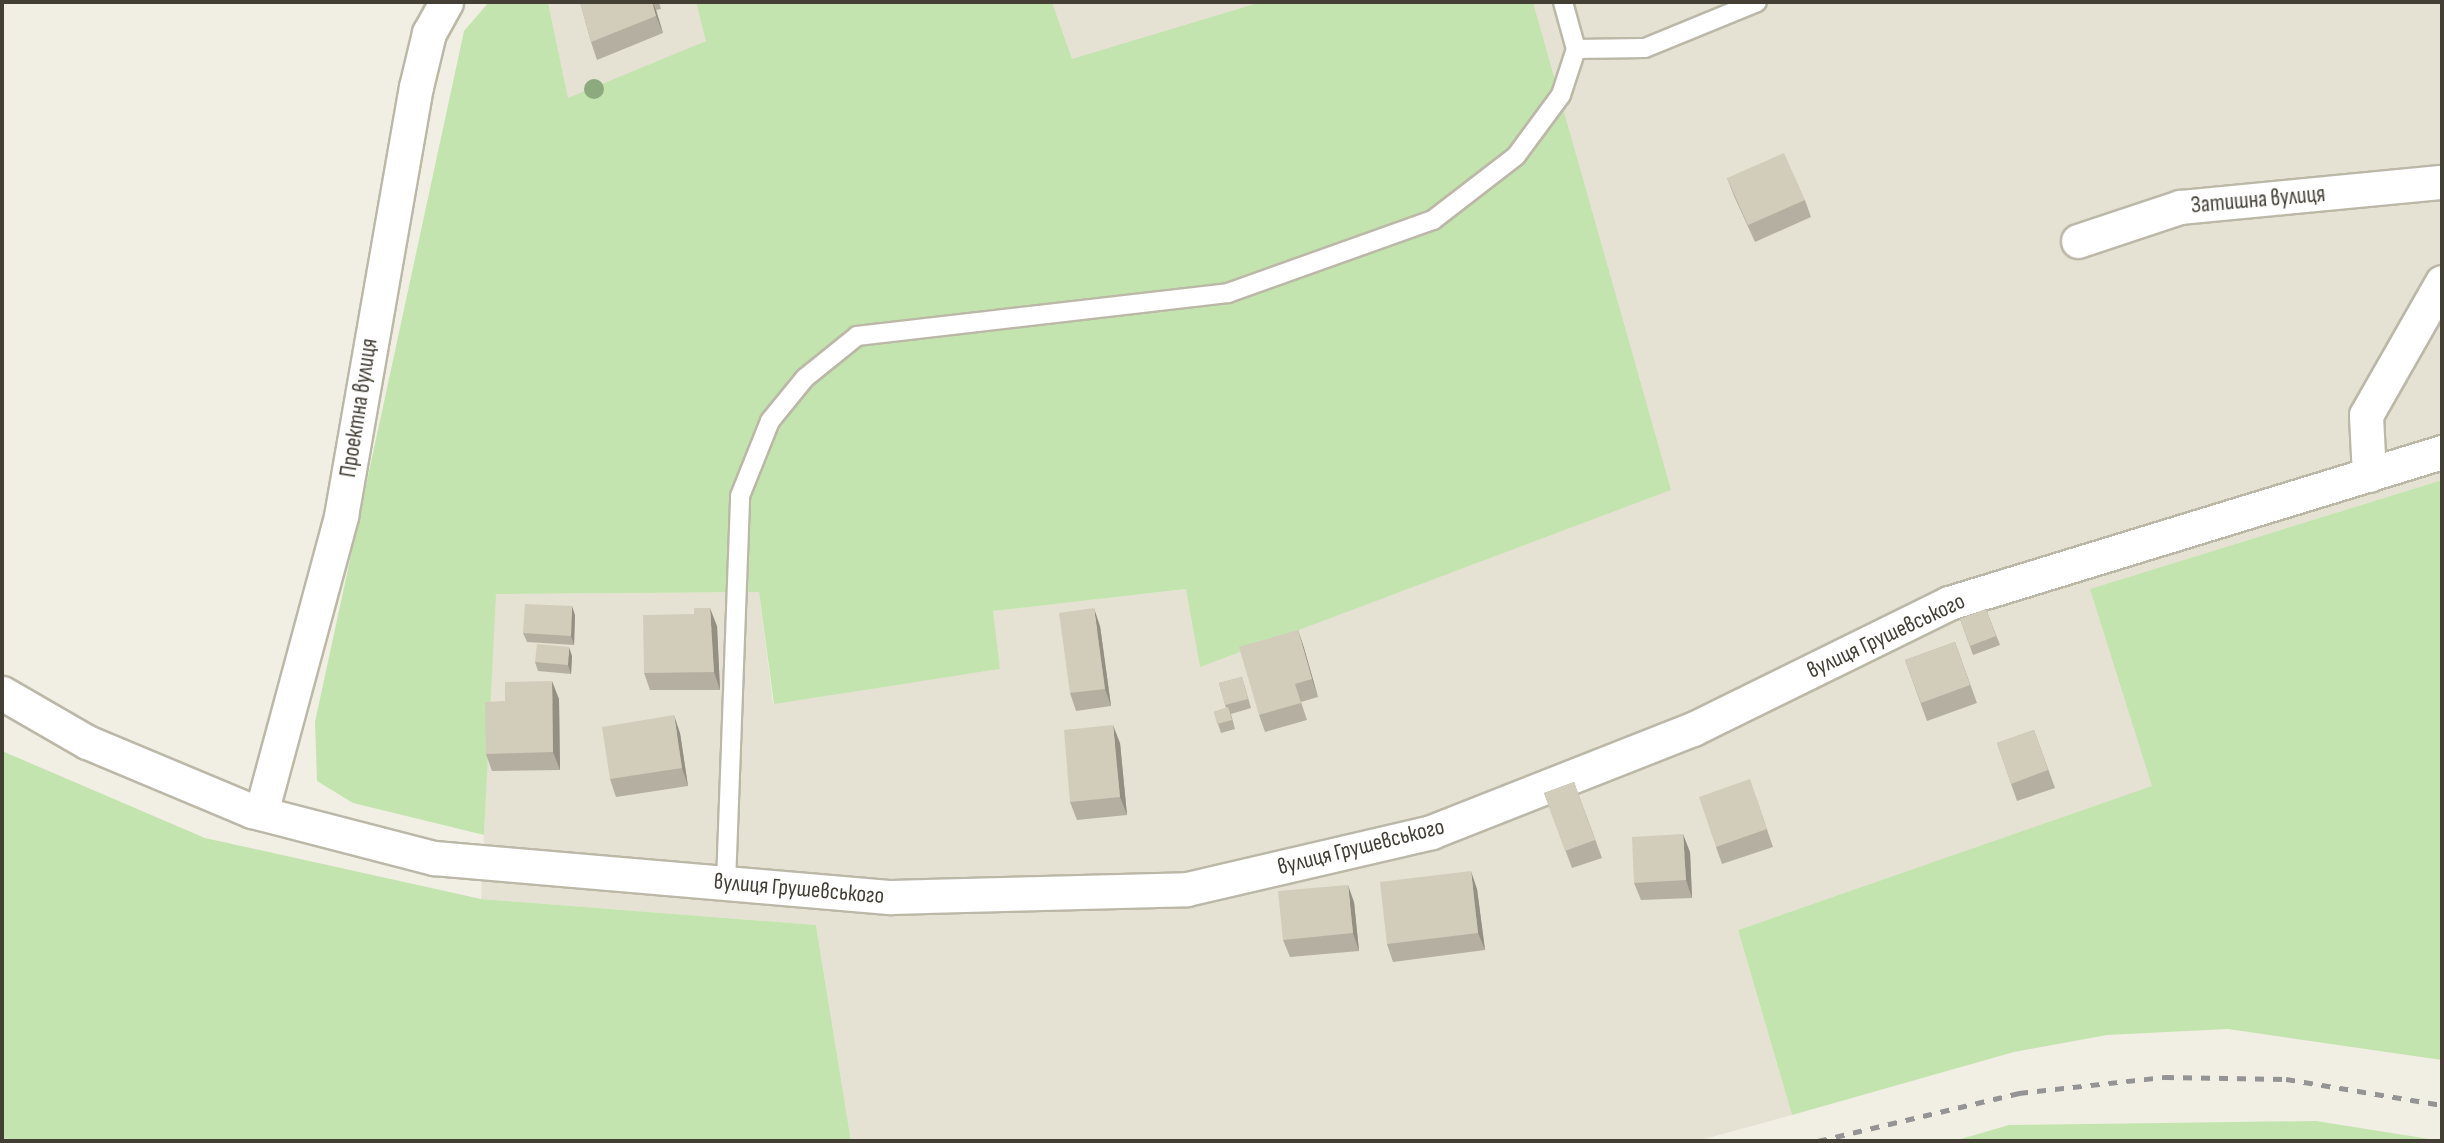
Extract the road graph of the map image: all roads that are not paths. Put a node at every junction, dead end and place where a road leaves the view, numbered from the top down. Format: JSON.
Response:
{"nodes":[{"id":1,"x":446,"y":2,"type":"edge"},
{"id":2,"x":1563,"y":2,"type":"edge"},
{"id":3,"x":1757,"y":2,"type":"edge"},
{"id":4,"x":1576,"y":49,"type":"junction"},
{"id":5,"x":2442,"y":182,"type":"edge"},
{"id":6,"x":2078,"y":241,"type":"dead end"},
{"id":7,"x":2442,"y":282,"type":"edge"},
{"id":8,"x":2442,"y":452,"type":"edge"},
{"id":9,"x":2369,"y":475,"type":"junction"},
{"id":10,"x":2,"y":693,"type":"edge"},
{"id":11,"x":261,"y":813,"type":"junction"},
{"id":12,"x":726,"y":883,"type":"junction"}],
"edges":[{"from":1,"to":11,"type":"street","name":"Проектна вулиця"},
{"from":2,"to":4,"type":"lane"},
{"from":3,"to":4,"type":"lane"},
{"from":4,"to":12,"type":"lane"},
{"from":5,"to":6,"type":"street","name":"Затишна вулиця"},
{"from":7,"to":9,"type":"street"},
{"from":8,"to":9,"type":"street","name":"вулиця Грушевського"},
{"from":9,"to":12,"type":"street","name":"вулиця Грушевського"},
{"from":10,"to":11,"type":"street","name":"вулиця Грушевського"},
{"from":11,"to":12,"type":"street","name":"вулиця Грушевського"}]}
